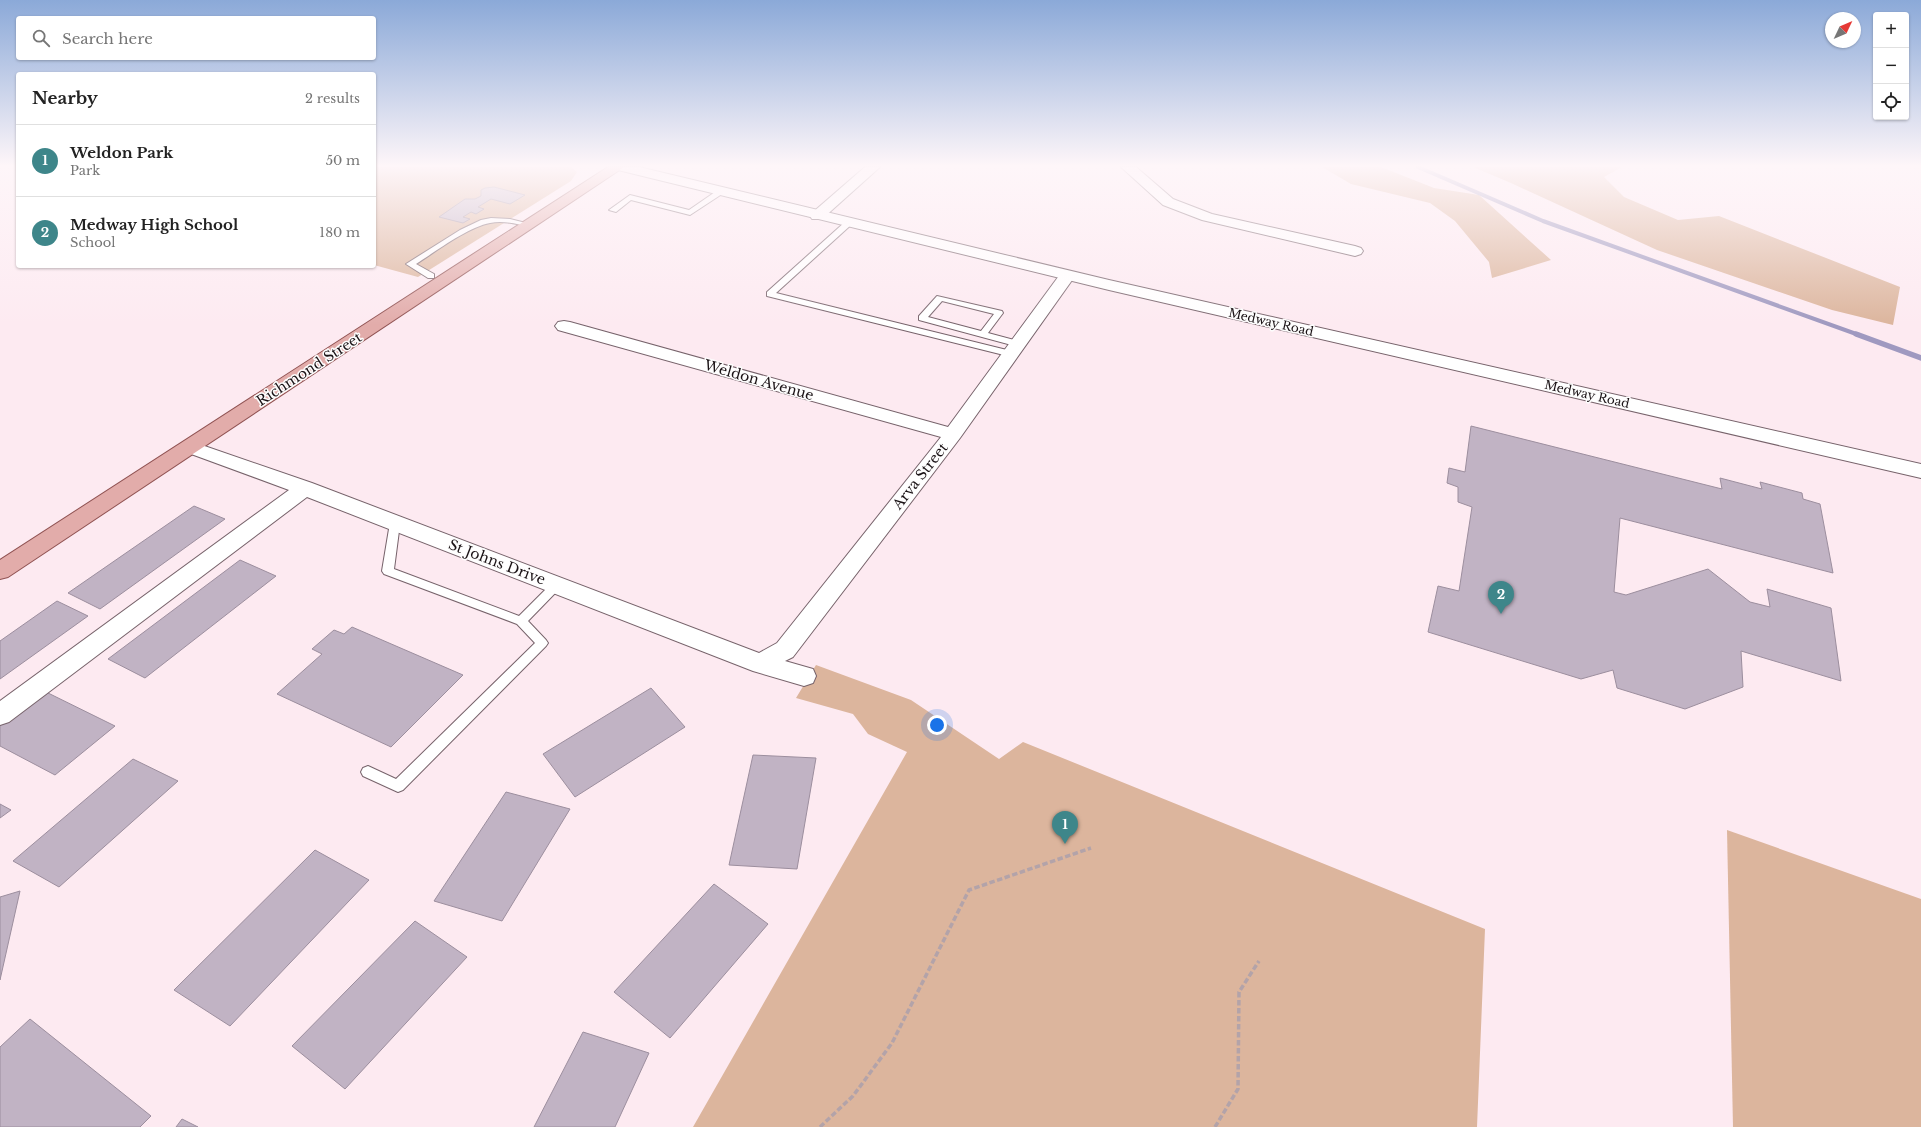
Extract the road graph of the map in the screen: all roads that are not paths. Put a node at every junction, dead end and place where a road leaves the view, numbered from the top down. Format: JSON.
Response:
{"nodes":[{"id":1,"x":538,"y":220,"type":"edge"},
{"id":2,"x":831,"y":220,"type":"edge"},
{"id":3,"x":1218,"y":220,"type":"edge"},
{"id":4,"x":848,"y":224,"type":"junction"},
{"id":5,"x":530,"y":225,"type":"junction"},
{"id":6,"x":1355,"y":251,"type":"dead end"},
{"id":7,"x":431,"y":276,"type":"dead end"},
{"id":8,"x":1067,"y":276,"type":"junction"},
{"id":9,"x":564,"y":326,"type":"dead end"},
{"id":10,"x":983,"y":334,"type":"junction"},
{"id":11,"x":1015,"y":349,"type":"junction"},
{"id":12,"x":953,"y":434,"type":"junction"},
{"id":13,"x":190,"y":447,"type":"junction"},
{"id":14,"x":1921,"y":471,"type":"edge"},
{"id":15,"x":305,"y":488,"type":"junction"},
{"id":16,"x":395,"y":523,"type":"junction"},
{"id":17,"x":0,"y":571,"type":"edge"},
{"id":18,"x":557,"y":585,"type":"junction"},
{"id":19,"x":521,"y":621,"type":"junction"},
{"id":20,"x":761,"y":664,"type":"junction"},
{"id":21,"x":804,"y":676,"type":"dead end"},
{"id":22,"x":0,"y":714,"type":"edge"},
{"id":23,"x":368,"y":772,"type":"dead end"}],
"edges":[{"from":1,"to":5,"type":"main road","name":"Richmond Street"},
{"from":2,"to":4,"type":"street","name":"Medway Road"},
{"from":3,"to":6,"type":"street"},
{"from":4,"to":8,"type":"street","name":"Medway Road"},
{"from":4,"to":11,"type":"lane"},
{"from":5,"to":7,"type":"lane"},
{"from":5,"to":13,"type":"main road","name":"Richmond Street"},
{"from":8,"to":11,"type":"street","name":"Arva Street"},
{"from":8,"to":14,"type":"street","name":"Medway Road"},
{"from":9,"to":12,"type":"street","name":"Weldon Avenue"},
{"from":10,"to":10,"type":"lane"},
{"from":10,"to":11,"type":"lane"},
{"from":11,"to":12,"type":"street","name":"Arva Street"},
{"from":12,"to":20,"type":"street","name":"Arva Street"},
{"from":13,"to":15,"type":"street","name":"St Johns Drive"},
{"from":13,"to":17,"type":"main road","name":"Richmond Street"},
{"from":15,"to":16,"type":"street","name":"St Johns Drive"},
{"from":15,"to":22,"type":"street"},
{"from":16,"to":18,"type":"street","name":"St Johns Drive"},
{"from":16,"to":19,"type":"lane"},
{"from":18,"to":19,"type":"lane"},
{"from":18,"to":20,"type":"street","name":"St Johns Drive"},
{"from":19,"to":23,"type":"lane"},
{"from":20,"to":21,"type":"street","name":"St Johns Drive"}]}
